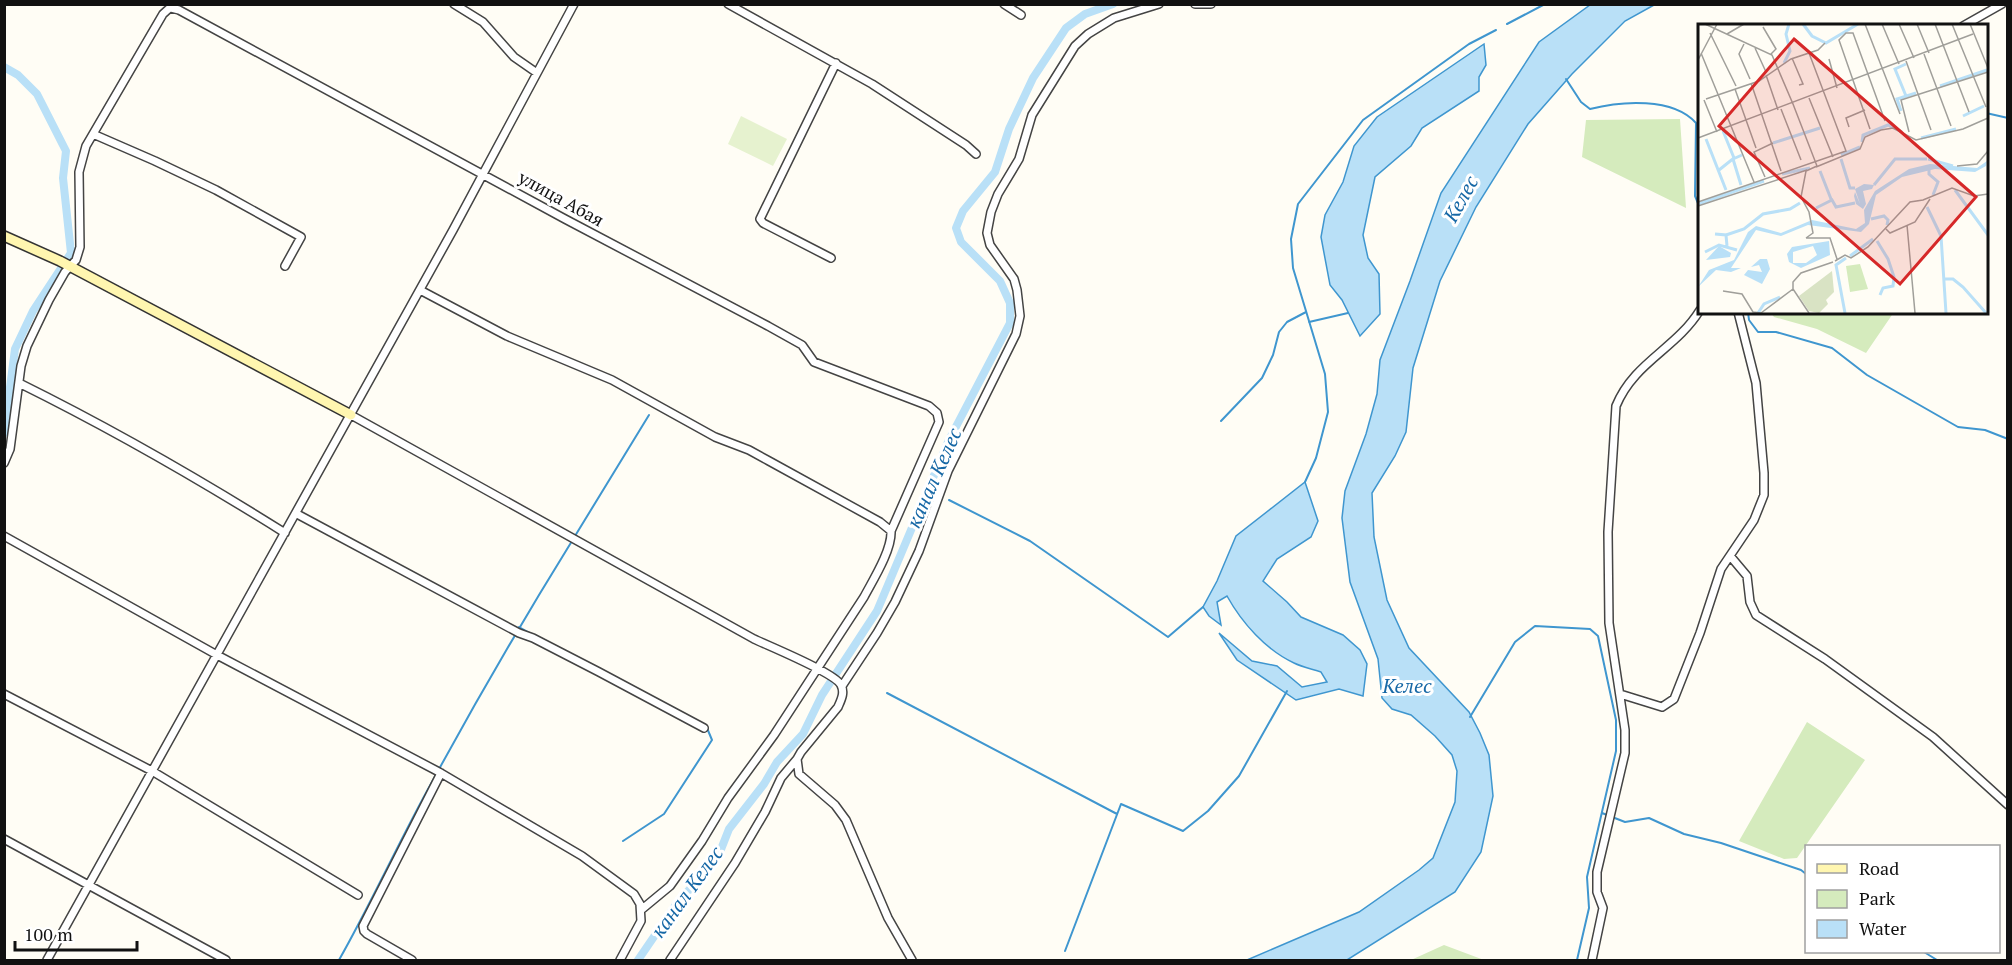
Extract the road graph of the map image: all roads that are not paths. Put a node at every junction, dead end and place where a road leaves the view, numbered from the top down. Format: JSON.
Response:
{"nodes":[{"id":1,"x":454,"y":4,"type":"edge"},
{"id":2,"x":574,"y":4,"type":"edge"},
{"id":3,"x":728,"y":4,"type":"edge"},
{"id":4,"x":1004,"y":4,"type":"edge"},
{"id":5,"x":1159,"y":4,"type":"edge"},
{"id":6,"x":1195,"y":4,"type":"edge"},
{"id":7,"x":1211,"y":4,"type":"edge"},
{"id":8,"x":2002,"y":4,"type":"edge"},
{"id":9,"x":172,"y":6,"type":"edge"},
{"id":10,"x":1021,"y":15,"type":"dead end"},
{"id":11,"x":1967,"y":24,"type":"edge"},
{"id":12,"x":836,"y":63,"type":"junction"},
{"id":13,"x":537,"y":73,"type":"junction"},
{"id":14,"x":93,"y":134,"type":"junction"},
{"id":15,"x":976,"y":154,"type":"dead end"},
{"id":16,"x":484,"y":174,"type":"junction"},
{"id":17,"x":4,"y":236,"type":"edge"},
{"id":18,"x":831,"y":258,"type":"dead end"},
{"id":19,"x":66,"y":264,"type":"junction"},
{"id":20,"x":285,"y":266,"type":"dead end"},
{"id":21,"x":420,"y":290,"type":"junction"},
{"id":22,"x":1698,"y":313,"type":"edge"},
{"id":23,"x":1739,"y":314,"type":"edge"},
{"id":24,"x":19,"y":383,"type":"junction"},
{"id":25,"x":351,"y":415,"type":"junction"},
{"id":26,"x":4,"y":463,"type":"edge"},
{"id":27,"x":297,"y":514,"type":"junction"},
{"id":28,"x":891,"y":531,"type":"junction"},
{"id":29,"x":285,"y":533,"type":"junction"},
{"id":30,"x":4,"y":536,"type":"edge"},
{"id":31,"x":1731,"y":557,"type":"junction"},
{"id":32,"x":217,"y":655,"type":"junction"},
{"id":33,"x":817,"y":668,"type":"junction"},
{"id":34,"x":840,"y":682,"type":"junction"},
{"id":35,"x":4,"y":694,"type":"edge"},
{"id":36,"x":1620,"y":694,"type":"junction"},
{"id":37,"x":704,"y":728,"type":"dead end"},
{"id":38,"x":797,"y":759,"type":"junction"},
{"id":39,"x":152,"y":771,"type":"junction"},
{"id":40,"x":437,"y":771,"type":"junction"},
{"id":41,"x":2007,"y":805,"type":"edge"},
{"id":42,"x":4,"y":839,"type":"edge"},
{"id":43,"x":88,"y":886,"type":"junction"},
{"id":44,"x":358,"y":895,"type":"dead end"},
{"id":45,"x":641,"y":910,"type":"junction"},
{"id":46,"x":47,"y":960,"type":"edge"},
{"id":47,"x":225,"y":960,"type":"edge"},
{"id":48,"x":412,"y":960,"type":"edge"},
{"id":49,"x":620,"y":960,"type":"edge"},
{"id":50,"x":670,"y":960,"type":"edge"},
{"id":51,"x":912,"y":960,"type":"edge"},
{"id":52,"x":1592,"y":960,"type":"edge"}],
"edges":[{"from":1,"to":13,"type":"street"},
{"from":2,"to":13,"type":"street"},
{"from":3,"to":12,"type":"street"},
{"from":4,"to":10,"type":"street"},
{"from":5,"to":34,"type":"street"},
{"from":6,"to":7,"type":"street"},
{"from":8,"to":11,"type":"street"},
{"from":9,"to":14,"type":"street","name":"улица Абая"},
{"from":9,"to":16,"type":"street","name":"улица Абая"},
{"from":12,"to":15,"type":"street"},
{"from":12,"to":18,"type":"street"},
{"from":13,"to":16,"type":"street"},
{"from":14,"to":19,"type":"street","name":"улица Абая"},
{"from":14,"to":20,"type":"street"},
{"from":16,"to":21,"type":"street"},
{"from":16,"to":28,"type":"street","name":"улица Абая"},
{"from":17,"to":19,"type":"main road"},
{"from":19,"to":24,"type":"street","name":"улица Абая"},
{"from":19,"to":25,"type":"main road"},
{"from":21,"to":25,"type":"street"},
{"from":21,"to":28,"type":"street"},
{"from":22,"to":36,"type":"street"},
{"from":23,"to":31,"type":"street"},
{"from":24,"to":26,"type":"street","name":"улица Абая"},
{"from":24,"to":29,"type":"street"},
{"from":25,"to":27,"type":"street"},
{"from":25,"to":33,"type":"street"},
{"from":27,"to":29,"type":"street"},
{"from":27,"to":37,"type":"street"},
{"from":28,"to":33,"type":"street"},
{"from":29,"to":32,"type":"street"},
{"from":30,"to":32,"type":"street"},
{"from":31,"to":36,"type":"street"},
{"from":31,"to":41,"type":"street"},
{"from":32,"to":39,"type":"street"},
{"from":32,"to":40,"type":"street"},
{"from":33,"to":34,"type":"street"},
{"from":33,"to":45,"type":"street"},
{"from":34,"to":38,"type":"street"},
{"from":35,"to":39,"type":"street"},
{"from":36,"to":52,"type":"street"},
{"from":38,"to":50,"type":"street"},
{"from":38,"to":51,"type":"street"},
{"from":39,"to":43,"type":"street"},
{"from":39,"to":44,"type":"street"},
{"from":40,"to":45,"type":"street"},
{"from":40,"to":48,"type":"street"},
{"from":42,"to":43,"type":"street"},
{"from":43,"to":46,"type":"street"},
{"from":43,"to":47,"type":"street"},
{"from":45,"to":49,"type":"street"}]}
